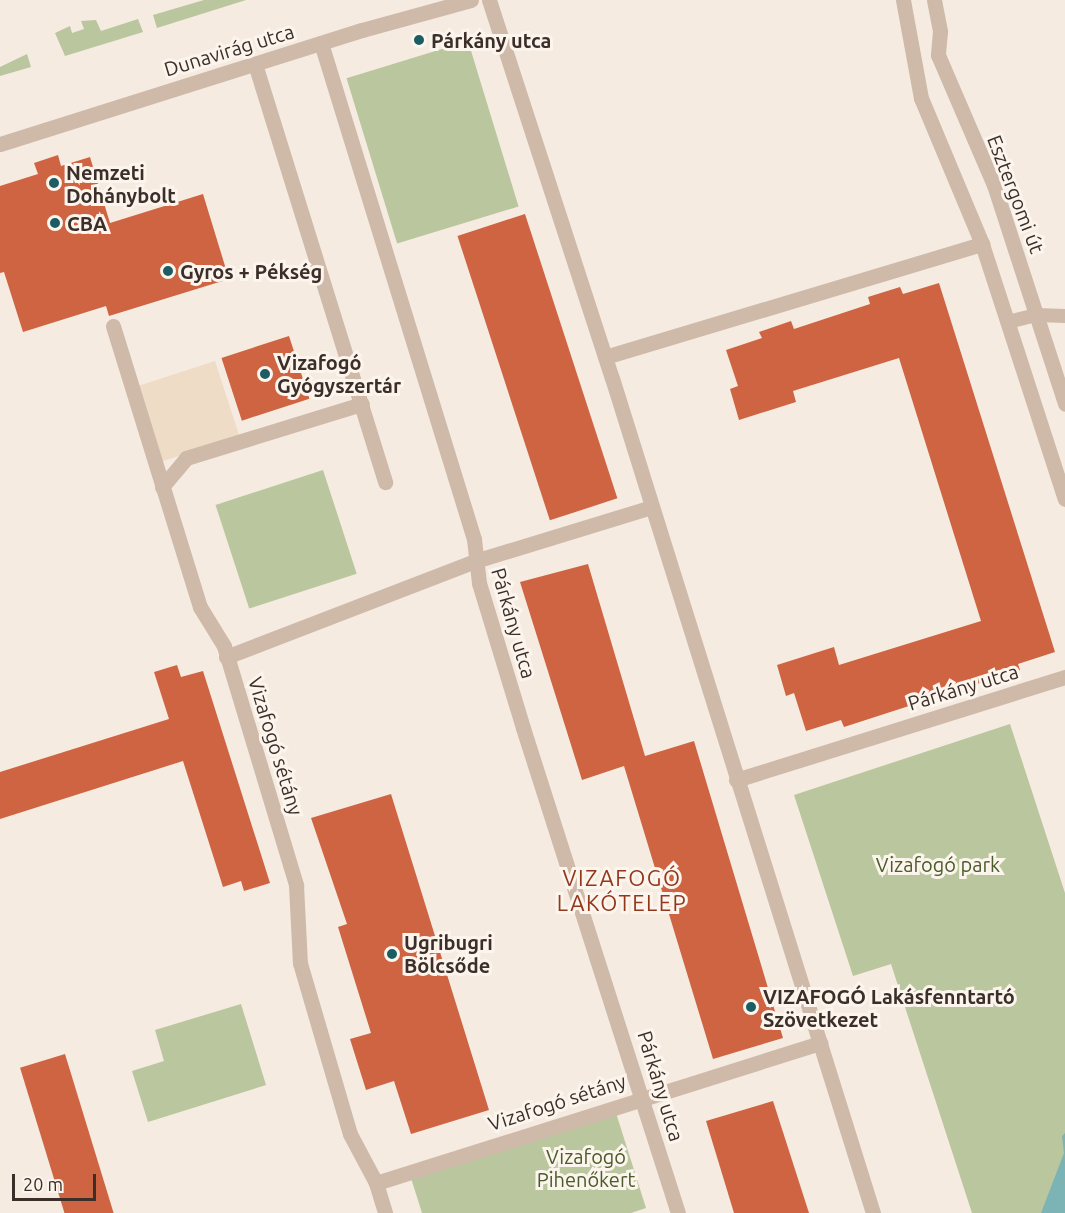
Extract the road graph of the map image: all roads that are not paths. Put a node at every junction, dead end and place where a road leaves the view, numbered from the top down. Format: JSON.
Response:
{"nodes":[{"id":1,"x":471,"y":0,"type":"edge"},
{"id":2,"x":489,"y":0,"type":"edge"},
{"id":3,"x":903,"y":0,"type":"edge"},
{"id":4,"x":934,"y":0,"type":"edge"},
{"id":5,"x":321,"y":43,"type":"junction"},
{"id":6,"x":255,"y":64,"type":"junction"},
{"id":7,"x":0,"y":144,"type":"edge"},
{"id":8,"x":982,"y":244,"type":"junction"},
{"id":9,"x":1037,"y":315,"type":"junction"},
{"id":10,"x":1065,"y":316,"type":"edge"},
{"id":11,"x":1008,"y":322,"type":"junction"},
{"id":12,"x":113,"y":326,"type":"dead end"},
{"id":13,"x":605,"y":357,"type":"junction"},
{"id":14,"x":362,"y":404,"type":"junction"},
{"id":15,"x":1065,"y":404,"type":"edge"},
{"id":16,"x":385,"y":482,"type":"dead end"},
{"id":17,"x":162,"y":488,"type":"junction"},
{"id":18,"x":1065,"y":499,"type":"edge"},
{"id":19,"x":652,"y":507,"type":"junction"},
{"id":20,"x":475,"y":561,"type":"junction"},
{"id":21,"x":226,"y":657,"type":"junction"},
{"id":22,"x":1065,"y":677,"type":"edge"},
{"id":23,"x":736,"y":780,"type":"junction"},
{"id":24,"x":820,"y":1043,"type":"junction"},
{"id":25,"x":644,"y":1096,"type":"junction"},
{"id":26,"x":376,"y":1183,"type":"junction"},
{"id":27,"x":385,"y":1213,"type":"edge"},
{"id":28,"x":678,"y":1213,"type":"edge"},
{"id":29,"x":873,"y":1213,"type":"edge"}],
"edges":[{"from":1,"to":5,"type":"street","name":"Dunavirág utca"},
{"from":2,"to":13,"type":"street"},
{"from":3,"to":8,"type":"street"},
{"from":4,"to":9,"type":"street","name":"Esztergomi út"},
{"from":5,"to":6,"type":"street","name":"Dunavirág utca"},
{"from":5,"to":20,"type":"street","name":"Párkány utca"},
{"from":6,"to":7,"type":"street","name":"Dunavirág utca"},
{"from":6,"to":14,"type":"street"},
{"from":8,"to":11,"type":"street"},
{"from":8,"to":13,"type":"street"},
{"from":9,"to":10,"type":"lane"},
{"from":9,"to":11,"type":"lane"},
{"from":9,"to":15,"type":"street","name":"Esztergomi út"},
{"from":11,"to":18,"type":"street"},
{"from":12,"to":17,"type":"street","name":"Vizafogó sétány"},
{"from":13,"to":19,"type":"street"},
{"from":14,"to":16,"type":"street"},
{"from":14,"to":17,"type":"street"},
{"from":17,"to":21,"type":"street","name":"Vizafogó sétány"},
{"from":19,"to":20,"type":"street"},
{"from":19,"to":23,"type":"street"},
{"from":20,"to":21,"type":"street"},
{"from":20,"to":25,"type":"street","name":"Párkány utca"},
{"from":21,"to":26,"type":"street","name":"Vizafogó sétány"},
{"from":22,"to":23,"type":"street","name":"Párkány utca"},
{"from":23,"to":24,"type":"street"},
{"from":24,"to":25,"type":"street","name":"Vizafogó sétány"},
{"from":24,"to":29,"type":"street"},
{"from":25,"to":26,"type":"street","name":"Vizafogó sétány"},
{"from":25,"to":28,"type":"street","name":"Párkány utca"},
{"from":26,"to":27,"type":"street","name":"Vizafogó sétány"}]}
